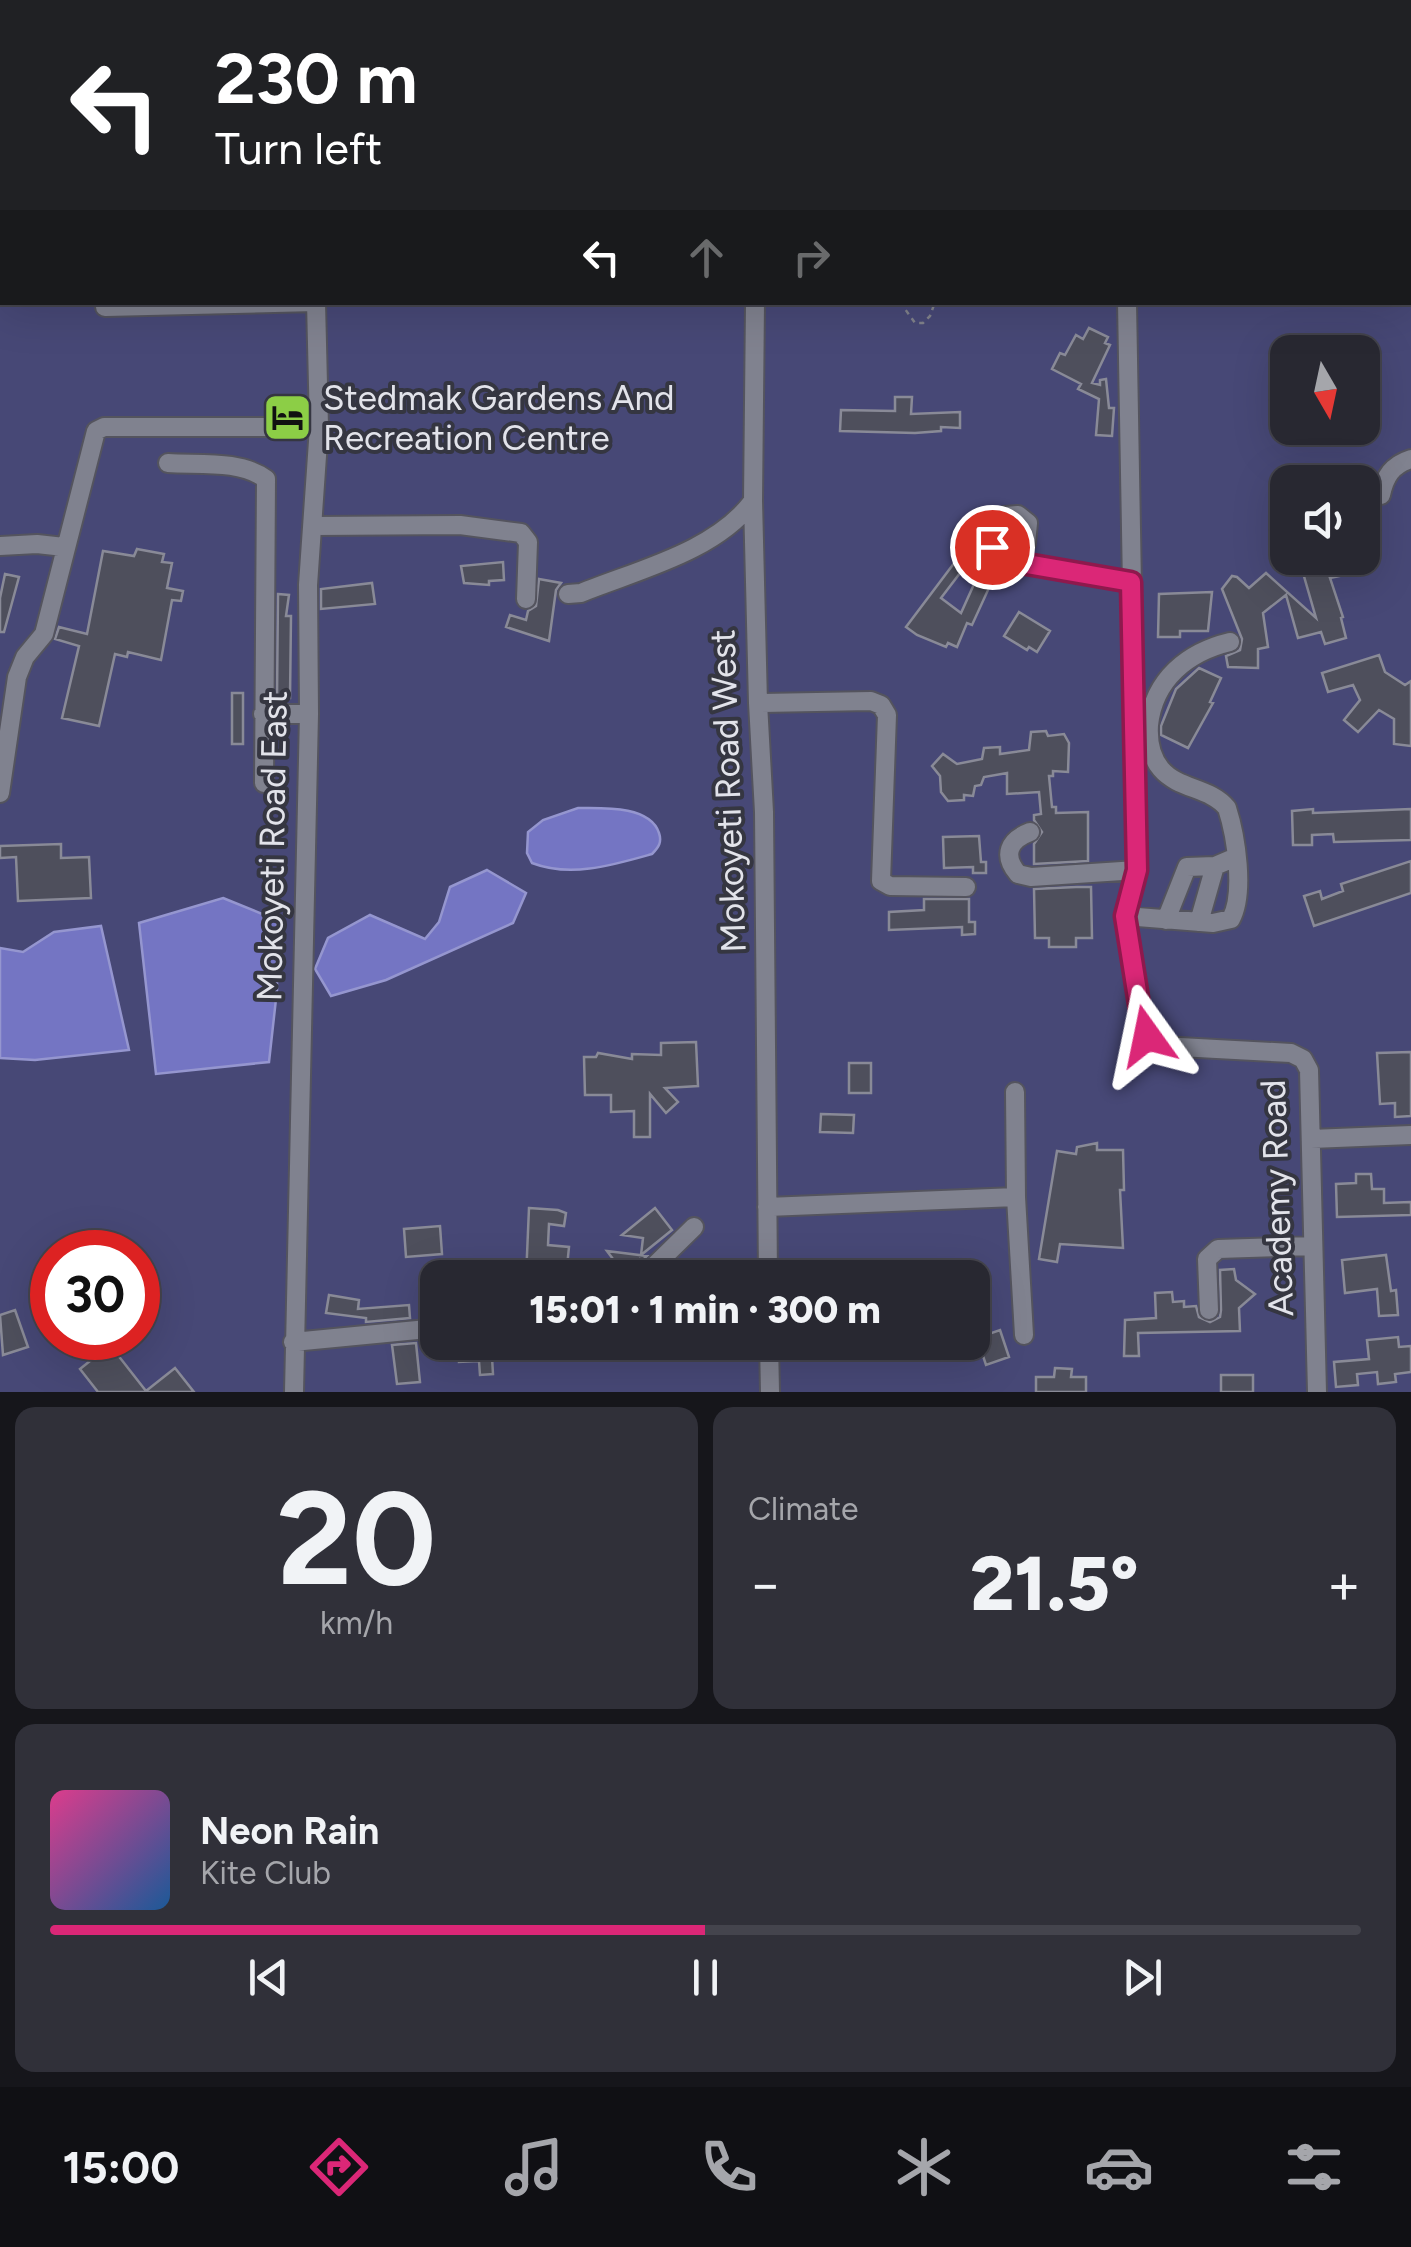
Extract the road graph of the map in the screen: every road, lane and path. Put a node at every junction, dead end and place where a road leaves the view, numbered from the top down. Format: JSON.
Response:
{"nodes":[{"id":1,"x":162,"y":305,"type":"edge"},
{"id":2,"x":316,"y":305,"type":"edge"},
{"id":3,"x":755,"y":305,"type":"edge"},
{"id":4,"x":902,"y":305,"type":"edge"},
{"id":5,"x":934,"y":305,"type":"edge"},
{"id":6,"x":1127,"y":305,"type":"edge"},
{"id":7,"x":105,"y":307,"type":"dead end"},
{"id":8,"x":319,"y":427,"type":"junction"},
{"id":9,"x":1411,"y":459,"type":"edge"},
{"id":10,"x":168,"y":463,"type":"dead end"},
{"id":11,"x":1381,"y":495,"type":"dead end"},
{"id":12,"x":753,"y":502,"type":"junction"},
{"id":13,"x":314,"y":526,"type":"junction"},
{"id":14,"x":0,"y":546,"type":"edge"},
{"id":15,"x":64,"y":547,"type":"junction"},
{"id":16,"x":1018,"y":562,"type":"dead end"},
{"id":17,"x":1131,"y":582,"type":"junction"},
{"id":18,"x":568,"y":594,"type":"dead end"},
{"id":19,"x":526,"y":599,"type":"dead end"},
{"id":20,"x":1230,"y":642,"type":"dead end"},
{"id":21,"x":9,"y":676,"type":"edge"},
{"id":22,"x":758,"y":703,"type":"junction"},
{"id":23,"x":263,"y":714,"type":"junction"},
{"id":24,"x":308,"y":714,"type":"junction"},
{"id":25,"x":264,"y":783,"type":"dead end"},
{"id":26,"x":0,"y":793,"type":"edge"},
{"id":27,"x":1030,"y":832,"type":"dead end"},
{"id":28,"x":1236,"y":857,"type":"junction"},
{"id":29,"x":1216,"y":866,"type":"junction"},
{"id":30,"x":1137,"y":870,"type":"junction"},
{"id":31,"x":966,"y":888,"type":"dead end"},
{"id":32,"x":1125,"y":916,"type":"junction"},
{"id":33,"x":1166,"y":920,"type":"junction"},
{"id":34,"x":1200,"y":922,"type":"junction"},
{"id":35,"x":1015,"y":1092,"type":"dead end"},
{"id":36,"x":1411,"y":1134,"type":"edge"},
{"id":37,"x":1311,"y":1140,"type":"junction"},
{"id":38,"x":1016,"y":1197,"type":"junction"},
{"id":39,"x":767,"y":1207,"type":"junction"},
{"id":40,"x":694,"y":1226,"type":"dead end"},
{"id":41,"x":1313,"y":1246,"type":"junction"},
{"id":42,"x":660,"y":1260,"type":"edge"},
{"id":43,"x":768,"y":1260,"type":"edge"},
{"id":44,"x":1209,"y":1310,"type":"dead end"},
{"id":45,"x":420,"y":1330,"type":"edge"},
{"id":46,"x":1024,"y":1335,"type":"dead end"},
{"id":47,"x":293,"y":1342,"type":"junction"},
{"id":48,"x":769,"y":1360,"type":"edge"},
{"id":49,"x":294,"y":1392,"type":"edge"},
{"id":50,"x":770,"y":1392,"type":"edge"},
{"id":51,"x":1317,"y":1392,"type":"edge"}],
"edges":[{"from":1,"to":7,"type":"street"},
{"from":2,"to":8,"type":"street","name":"Mokoyeti Road East"},
{"from":3,"to":12,"type":"street","name":"Mokoyeti Road West"},
{"from":4,"to":5,"type":"path"},
{"from":6,"to":17,"type":"street","name":"Academy Road"},
{"from":8,"to":13,"type":"street","name":"Mokoyeti Road East"},
{"from":8,"to":15,"type":"street"},
{"from":9,"to":11,"type":"street"},
{"from":10,"to":23,"type":"street"},
{"from":12,"to":18,"type":"street"},
{"from":12,"to":22,"type":"street","name":"Mokoyeti Road West"},
{"from":13,"to":19,"type":"street"},
{"from":13,"to":24,"type":"street","name":"Mokoyeti Road East"},
{"from":14,"to":15,"type":"street"},
{"from":15,"to":21,"type":"street"},
{"from":16,"to":17,"type":"street"},
{"from":17,"to":30,"type":"street","name":"Academy Road"},
{"from":20,"to":28,"type":"street"},
{"from":21,"to":26,"type":"street"},
{"from":22,"to":31,"type":"street"},
{"from":22,"to":39,"type":"street","name":"Mokoyeti Road West"},
{"from":23,"to":24,"type":"street"},
{"from":23,"to":25,"type":"street"},
{"from":24,"to":47,"type":"street","name":"Mokoyeti Road East"},
{"from":27,"to":30,"type":"street"},
{"from":28,"to":29,"type":"street"},
{"from":28,"to":34,"type":"street"},
{"from":29,"to":33,"type":"street"},
{"from":29,"to":34,"type":"street"},
{"from":30,"to":32,"type":"street","name":"Academy Road"},
{"from":32,"to":33,"type":"street"},
{"from":32,"to":37,"type":"street","name":"Academy Road"},
{"from":33,"to":34,"type":"street"},
{"from":35,"to":38,"type":"street"},
{"from":36,"to":37,"type":"street"},
{"from":37,"to":41,"type":"street","name":"Academy Road"},
{"from":38,"to":39,"type":"street"},
{"from":38,"to":46,"type":"street"},
{"from":39,"to":43,"type":"street","name":"Mokoyeti Road West"},
{"from":40,"to":42,"type":"street"},
{"from":41,"to":44,"type":"street"},
{"from":41,"to":51,"type":"street","name":"Academy Road"},
{"from":45,"to":47,"type":"street"},
{"from":47,"to":49,"type":"street","name":"Mokoyeti Road East"},
{"from":48,"to":50,"type":"street"}]}
